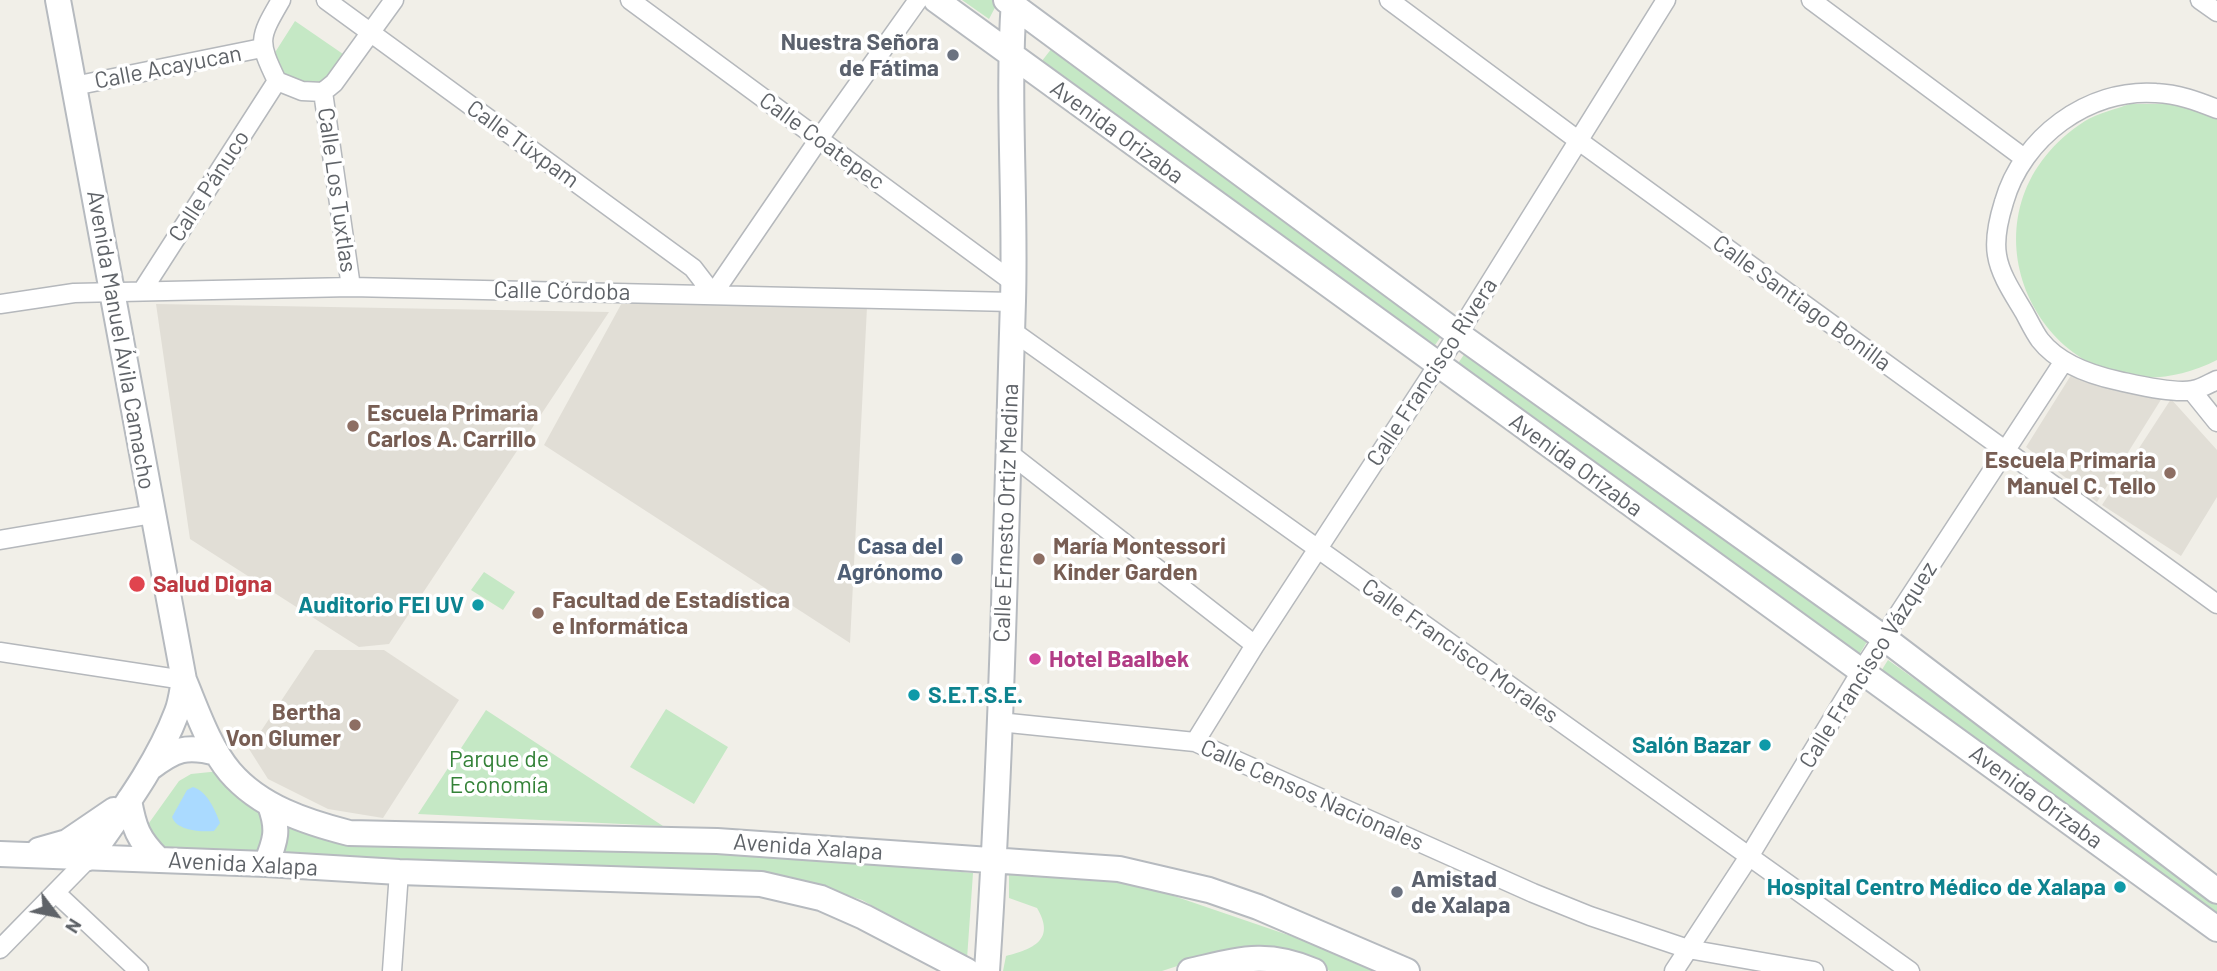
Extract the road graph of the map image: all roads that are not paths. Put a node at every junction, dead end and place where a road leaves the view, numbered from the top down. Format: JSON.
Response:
{"nodes":[{"id":1,"x":58,"y":0,"type":"edge"},
{"id":2,"x":281,"y":0,"type":"edge"},
{"id":3,"x":326,"y":0,"type":"edge"},
{"id":4,"x":394,"y":0,"type":"edge"},
{"id":5,"x":630,"y":0,"type":"edge"},
{"id":6,"x":918,"y":0,"type":"edge"},
{"id":7,"x":936,"y":0,"type":"edge"},
{"id":8,"x":1389,"y":0,"type":"edge"},
{"id":9,"x":1666,"y":0,"type":"edge"},
{"id":10,"x":1811,"y":0,"type":"edge"},
{"id":11,"x":2200,"y":0,"type":"edge"},
{"id":12,"x":1011,"y":2,"type":"edge"},
{"id":13,"x":2217,"y":12,"type":"edge"},
{"id":14,"x":370,"y":32,"type":"junction"},
{"id":15,"x":262,"y":48,"type":"junction"},
{"id":16,"x":1010,"y":54,"type":"junction"},
{"id":17,"x":277,"y":81,"type":"junction"},
{"id":18,"x":74,"y":86,"type":"junction"},
{"id":19,"x":323,"y":92,"type":"junction"},
{"id":20,"x":2217,"y":109,"type":"edge"},
{"id":21,"x":819,"y":139,"type":"junction"},
{"id":22,"x":1578,"y":141,"type":"junction"},
{"id":23,"x":2024,"y":158,"type":"junction"},
{"id":24,"x":351,"y":287,"type":"junction"},
{"id":25,"x":112,"y":291,"type":"junction"},
{"id":26,"x":142,"y":291,"type":"junction"},
{"id":27,"x":1013,"y":292,"type":"junction"},
{"id":28,"x":713,"y":294,"type":"junction"},
{"id":29,"x":0,"y":304,"type":"edge"},
{"id":30,"x":1011,"y":330,"type":"junction"},
{"id":31,"x":1458,"y":334,"type":"junction"},
{"id":32,"x":2064,"y":361,"type":"junction"},
{"id":33,"x":1438,"y":365,"type":"junction"},
{"id":34,"x":2217,"y":380,"type":"edge"},
{"id":35,"x":2192,"y":391,"type":"junction"},
{"id":36,"x":2217,"y":422,"type":"edge"},
{"id":37,"x":2004,"y":450,"type":"junction"},
{"id":38,"x":1009,"y":453,"type":"junction"},
{"id":39,"x":153,"y":514,"type":"junction"},
{"id":40,"x":0,"y":540,"type":"edge"},
{"id":41,"x":1318,"y":550,"type":"junction"},
{"id":42,"x":2217,"y":604,"type":"edge"},
{"id":43,"x":1884,"y":638,"type":"junction"},
{"id":44,"x":1255,"y":645,"type":"junction"},
{"id":45,"x":0,"y":652,"type":"edge"},
{"id":46,"x":1863,"y":670,"type":"junction"},
{"id":47,"x":184,"y":680,"type":"junction"},
{"id":48,"x":999,"y":722,"type":"junction"},
{"id":49,"x":1195,"y":742,"type":"junction"},
{"id":50,"x":217,"y":753,"type":"junction"},
{"id":51,"x":149,"y":768,"type":"junction"},
{"id":52,"x":129,"y":800,"type":"junction"},
{"id":53,"x":270,"y":805,"type":"junction"},
{"id":54,"x":10,"y":854,"type":"edge"},
{"id":55,"x":1749,"y":855,"type":"junction"},
{"id":56,"x":89,"y":858,"type":"junction"},
{"id":57,"x":158,"y":859,"type":"junction"},
{"id":58,"x":995,"y":859,"type":"junction"},
{"id":59,"x":266,"y":864,"type":"junction"},
{"id":60,"x":399,"y":872,"type":"junction"},
{"id":61,"x":2217,"y":891,"type":"edge"},
{"id":62,"x":56,"y":893,"type":"junction"},
{"id":63,"x":2217,"y":929,"type":"edge"},
{"id":64,"x":0,"y":949,"type":"edge"},
{"id":65,"x":1688,"y":949,"type":"junction"},
{"id":66,"x":139,"y":971,"type":"edge"},
{"id":67,"x":391,"y":971,"type":"edge"},
{"id":68,"x":967,"y":971,"type":"edge"},
{"id":69,"x":987,"y":971,"type":"edge"},
{"id":70,"x":1192,"y":971,"type":"edge"},
{"id":71,"x":1314,"y":971,"type":"edge"},
{"id":72,"x":1407,"y":971,"type":"edge"},
{"id":73,"x":1674,"y":971,"type":"edge"},
{"id":74,"x":1814,"y":971,"type":"edge"},
{"id":75,"x":1910,"y":971,"type":"edge"}],
"edges":[{"from":1,"to":18,"type":"main road","name":"Avenida Manuel Ávila Camacho"},
{"from":2,"to":15,"type":"street"},
{"from":3,"to":14,"type":"street","name":"Calle Túxpam"},
{"from":4,"to":14,"type":"street"},
{"from":5,"to":21,"type":"street","name":"Calle Coatepec"},
{"from":6,"to":21,"type":"street"},
{"from":7,"to":16,"type":"main road","name":"Avenida Orizaba"},
{"from":8,"to":22,"type":"street","name":"Calle Santiago Bonilla"},
{"from":9,"to":22,"type":"street","name":"Calle Francisco Rivera"},
{"from":10,"to":23,"type":"street"},
{"from":11,"to":13,"type":"street"},
{"from":12,"to":16,"type":"main road","name":"Calle Ernesto Ortiz Medina"},
{"from":12,"to":31,"type":"main road","name":"Avenida Orizaba"},
{"from":14,"to":19,"type":"street"},
{"from":14,"to":28,"type":"street","name":"Calle Túxpam"},
{"from":15,"to":17,"type":"street"},
{"from":15,"to":18,"type":"street","name":"Calle Acayucan"},
{"from":16,"to":27,"type":"main road","name":"Calle Ernesto Ortiz Medina"},
{"from":16,"to":33,"type":"main road","name":"Avenida Orizaba"},
{"from":17,"to":19,"type":"street"},
{"from":17,"to":26,"type":"street","name":"Calle Pánuco"},
{"from":18,"to":25,"type":"main road","name":"Avenida Manuel Ávila Camacho"},
{"from":19,"to":24,"type":"street","name":"Calle Los Tuxtlas"},
{"from":20,"to":23,"type":"street"},
{"from":21,"to":27,"type":"street","name":"Calle Coatepec"},
{"from":21,"to":28,"type":"street"},
{"from":22,"to":31,"type":"street","name":"Calle Francisco Rivera"},
{"from":22,"to":37,"type":"street","name":"Calle Santiago Bonilla"},
{"from":23,"to":32,"type":"street"},
{"from":24,"to":26,"type":"street","name":"Calle Córdoba"},
{"from":24,"to":28,"type":"street","name":"Calle Córdoba"},
{"from":25,"to":26,"type":"street","name":"Calle Córdoba"},
{"from":25,"to":29,"type":"street","name":"Calle Córdoba"},
{"from":25,"to":39,"type":"main road","name":"Avenida Manuel Ávila Camacho"},
{"from":27,"to":28,"type":"street","name":"Calle Córdoba"},
{"from":27,"to":30,"type":"main road","name":"Calle Ernesto Ortiz Medina"},
{"from":30,"to":38,"type":"main road","name":"Calle Ernesto Ortiz Medina"},
{"from":30,"to":41,"type":"street","name":"Calle Francisco Morales"},
{"from":31,"to":33,"type":"street","name":"Calle Francisco Rivera"},
{"from":31,"to":43,"type":"main road","name":"Avenida Orizaba"},
{"from":32,"to":35,"type":"street"},
{"from":32,"to":37,"type":"street","name":"Calle Francisco Vázquez"},
{"from":33,"to":41,"type":"street","name":"Calle Francisco Rivera"},
{"from":33,"to":46,"type":"main road","name":"Avenida Orizaba"},
{"from":34,"to":35,"type":"street"},
{"from":35,"to":36,"type":"street"},
{"from":37,"to":42,"type":"street","name":"Calle Santiago Bonilla"},
{"from":37,"to":43,"type":"street","name":"Calle Francisco Vázquez"},
{"from":38,"to":44,"type":"street"},
{"from":38,"to":48,"type":"main road","name":"Calle Ernesto Ortiz Medina"},
{"from":39,"to":40,"type":"street"},
{"from":39,"to":47,"type":"main road","name":"Avenida Manuel Ávila Camacho"},
{"from":41,"to":44,"type":"street","name":"Calle Francisco Rivera"},
{"from":41,"to":55,"type":"street","name":"Calle Francisco Morales"},
{"from":43,"to":46,"type":"street","name":"Calle Francisco Vázquez"},
{"from":43,"to":61,"type":"main road","name":"Avenida Orizaba"},
{"from":44,"to":49,"type":"street","name":"Calle Francisco Rivera"},
{"from":45,"to":47,"type":"street"},
{"from":46,"to":55,"type":"street","name":"Calle Francisco Vázquez"},
{"from":46,"to":63,"type":"main road","name":"Avenida Orizaba"},
{"from":47,"to":50,"type":"main road","name":"Avenida Manuel Ávila Camacho"},
{"from":47,"to":51,"type":"main road","name":"Avenida Manuel Ávila Camacho"},
{"from":48,"to":49,"type":"street","name":"Calle Censos Nacionales"},
{"from":48,"to":58,"type":"main road","name":"Calle Ernesto Ortiz Medina"},
{"from":49,"to":65,"type":"street","name":"Calle Censos Nacionales"},
{"from":50,"to":51,"type":"main road"},
{"from":50,"to":53,"type":"main road","name":"Avenida Xalapa"},
{"from":51,"to":52,"type":"main road","name":"Avenida Manuel Ávila Camacho"},
{"from":52,"to":54,"type":"main road"},
{"from":52,"to":56,"type":"main road","name":"Avenida Manuel Ávila Camacho"},
{"from":52,"to":57,"type":"main road"},
{"from":53,"to":58,"type":"main road","name":"Avenida Xalapa"},
{"from":53,"to":59,"type":"main road"},
{"from":54,"to":56,"type":"main road","name":"Avenida Xalapa"},
{"from":55,"to":65,"type":"street","name":"Calle Francisco Vázquez"},
{"from":55,"to":75,"type":"street","name":"Calle Francisco Morales"},
{"from":56,"to":57,"type":"main road","name":"Avenida Xalapa"},
{"from":56,"to":62,"type":"street"},
{"from":57,"to":59,"type":"main road","name":"Avenida Xalapa"},
{"from":58,"to":69,"type":"main road","name":"Calle Ernesto Ortiz Medina"},
{"from":58,"to":72,"type":"main road","name":"Avenida Xalapa"},
{"from":59,"to":60,"type":"main road","name":"Avenida Xalapa"},
{"from":60,"to":67,"type":"street"},
{"from":60,"to":68,"type":"main road","name":"Avenida Xalapa"},
{"from":62,"to":64,"type":"street"},
{"from":62,"to":66,"type":"street"},
{"from":65,"to":73,"type":"street","name":"Calle Francisco Vázquez"},
{"from":65,"to":74,"type":"street","name":"Calle Censos Nacionales"},
{"from":70,"to":71,"type":"main road"}]}
